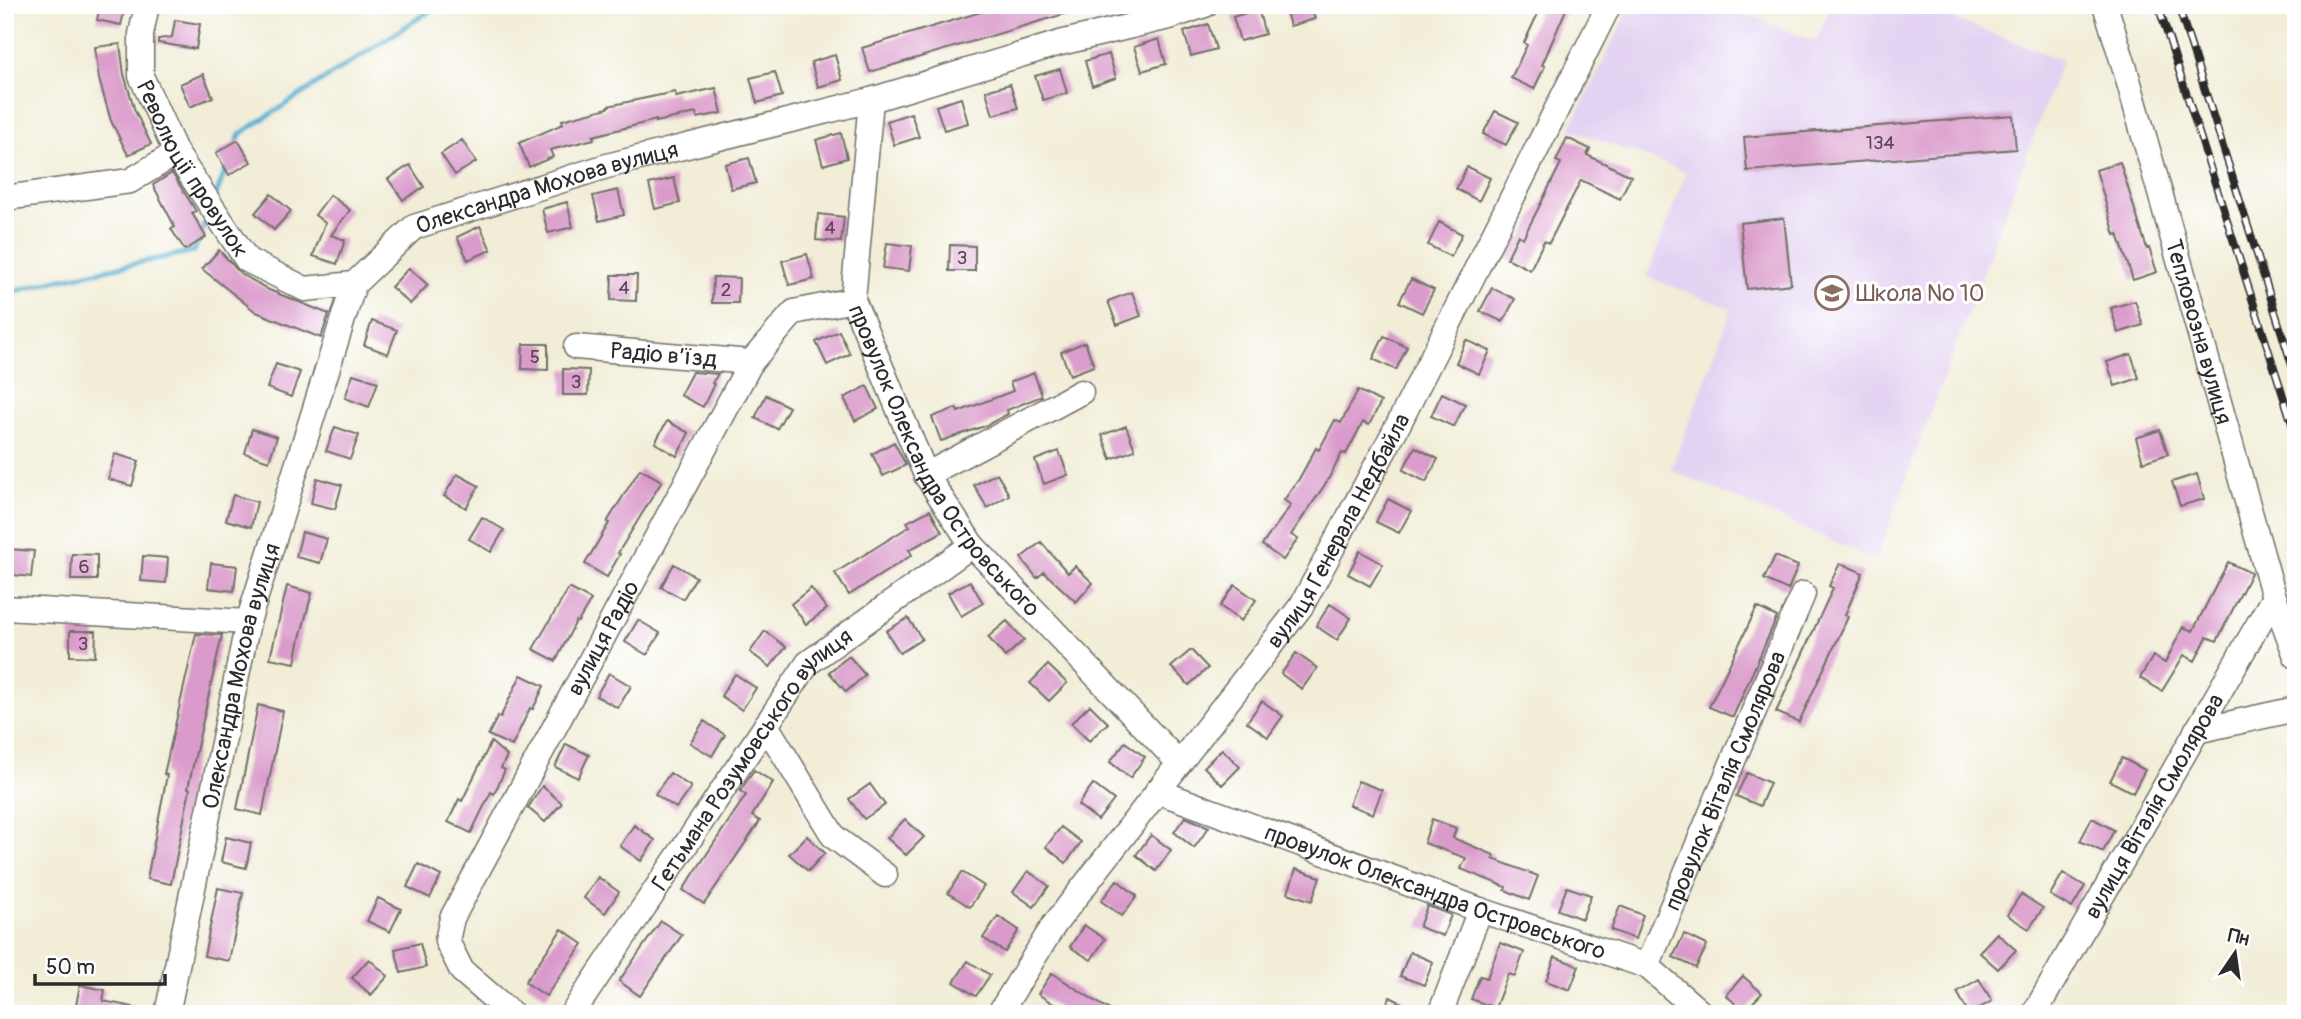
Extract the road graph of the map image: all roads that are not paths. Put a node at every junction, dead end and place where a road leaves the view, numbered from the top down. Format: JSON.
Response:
{"nodes":[{"id":1,"x":147,"y":5,"type":"edge"},
{"id":2,"x":1205,"y":5,"type":"edge"},
{"id":3,"x":1609,"y":5,"type":"edge"},
{"id":4,"x":2105,"y":5,"type":"edge"},
{"id":5,"x":871,"y":100,"type":"junction"},
{"id":6,"x":176,"y":153,"type":"junction"},
{"id":7,"x":5,"y":198,"type":"edge"},
{"id":8,"x":354,"y":284,"type":"junction"},
{"id":9,"x":853,"y":300,"type":"junction"},
{"id":10,"x":576,"y":347,"type":"dead end"},
{"id":11,"x":751,"y":362,"type":"junction"},
{"id":12,"x":1081,"y":393,"type":"dead end"},
{"id":13,"x":926,"y":475,"type":"junction"},
{"id":14,"x":972,"y":545,"type":"junction"},
{"id":15,"x":1803,"y":594,"type":"dead end"},
{"id":16,"x":2274,"y":597,"type":"junction"},
{"id":17,"x":5,"y":608,"type":"edge"},
{"id":18,"x":248,"y":622,"type":"junction"},
{"id":19,"x":2296,"y":656,"type":"edge"},
{"id":20,"x":2296,"y":709,"type":"edge"},
{"id":21,"x":766,"y":725,"type":"junction"},
{"id":22,"x":2196,"y":731,"type":"junction"},
{"id":23,"x":1179,"y":763,"type":"junction"},
{"id":24,"x":1157,"y":791,"type":"junction"},
{"id":25,"x":885,"y":875,"type":"dead end"},
{"id":26,"x":1480,"y":910,"type":"junction"},
{"id":27,"x":1647,"y":966,"type":"junction"},
{"id":28,"x":167,"y":1014,"type":"edge"},
{"id":29,"x":512,"y":1014,"type":"edge"},
{"id":30,"x":572,"y":1014,"type":"edge"},
{"id":31,"x":999,"y":1014,"type":"edge"},
{"id":32,"x":1440,"y":1014,"type":"edge"},
{"id":33,"x":1702,"y":1014,"type":"edge"},
{"id":34,"x":2034,"y":1014,"type":"edge"}],
"edges":[{"from":1,"to":6,"type":"street","name":"Революції провулок"},
{"from":2,"to":5,"type":"street","name":"Олександра Мохова вулиця"},
{"from":3,"to":23,"type":"street","name":"вулиця Генерала Недбайла"},
{"from":4,"to":16,"type":"street","name":"Тепловозна вулиця"},
{"from":5,"to":8,"type":"street","name":"Олександра Мохова вулиця"},
{"from":5,"to":9,"type":"street","name":"провулок Олександра Островського"},
{"from":6,"to":7,"type":"street"},
{"from":6,"to":8,"type":"street","name":"Революції провулок"},
{"from":8,"to":18,"type":"street","name":"Олександра Мохова вулиця"},
{"from":9,"to":11,"type":"street","name":"вулиця Радіо"},
{"from":9,"to":13,"type":"street","name":"провулок Олександра Островського"},
{"from":10,"to":11,"type":"street","name":"Радіо в’їзд"},
{"from":11,"to":29,"type":"street","name":"вулиця Радіо"},
{"from":12,"to":13,"type":"street"},
{"from":13,"to":14,"type":"street","name":"провулок Олександра Островського"},
{"from":14,"to":21,"type":"street","name":"Гетьмана Розумовського вулиця"},
{"from":14,"to":23,"type":"street","name":"провулок Олександра Островського"},
{"from":15,"to":27,"type":"street","name":"провулок Віталія Смолярова"},
{"from":16,"to":19,"type":"street","name":"Тепловозна вулиця"},
{"from":16,"to":22,"type":"street","name":"вулиця Віталія Смолярова"},
{"from":17,"to":18,"type":"street"},
{"from":18,"to":28,"type":"street","name":"Олександра Мохова вулиця"},
{"from":20,"to":22,"type":"street"},
{"from":21,"to":25,"type":"street"},
{"from":21,"to":30,"type":"street","name":"Гетьмана Розумовського вулиця"},
{"from":22,"to":34,"type":"street","name":"вулиця Віталія Смолярова"},
{"from":23,"to":24,"type":"street","name":"вулиця Генерала Недбайла"},
{"from":24,"to":26,"type":"street","name":"провулок Олександра Островського"},
{"from":24,"to":31,"type":"street","name":"вулиця Генерала Недбайла"},
{"from":26,"to":27,"type":"street","name":"провулок Олександра Островського"},
{"from":26,"to":32,"type":"street"},
{"from":27,"to":33,"type":"street","name":"провулок Олександра Островського"}]}
